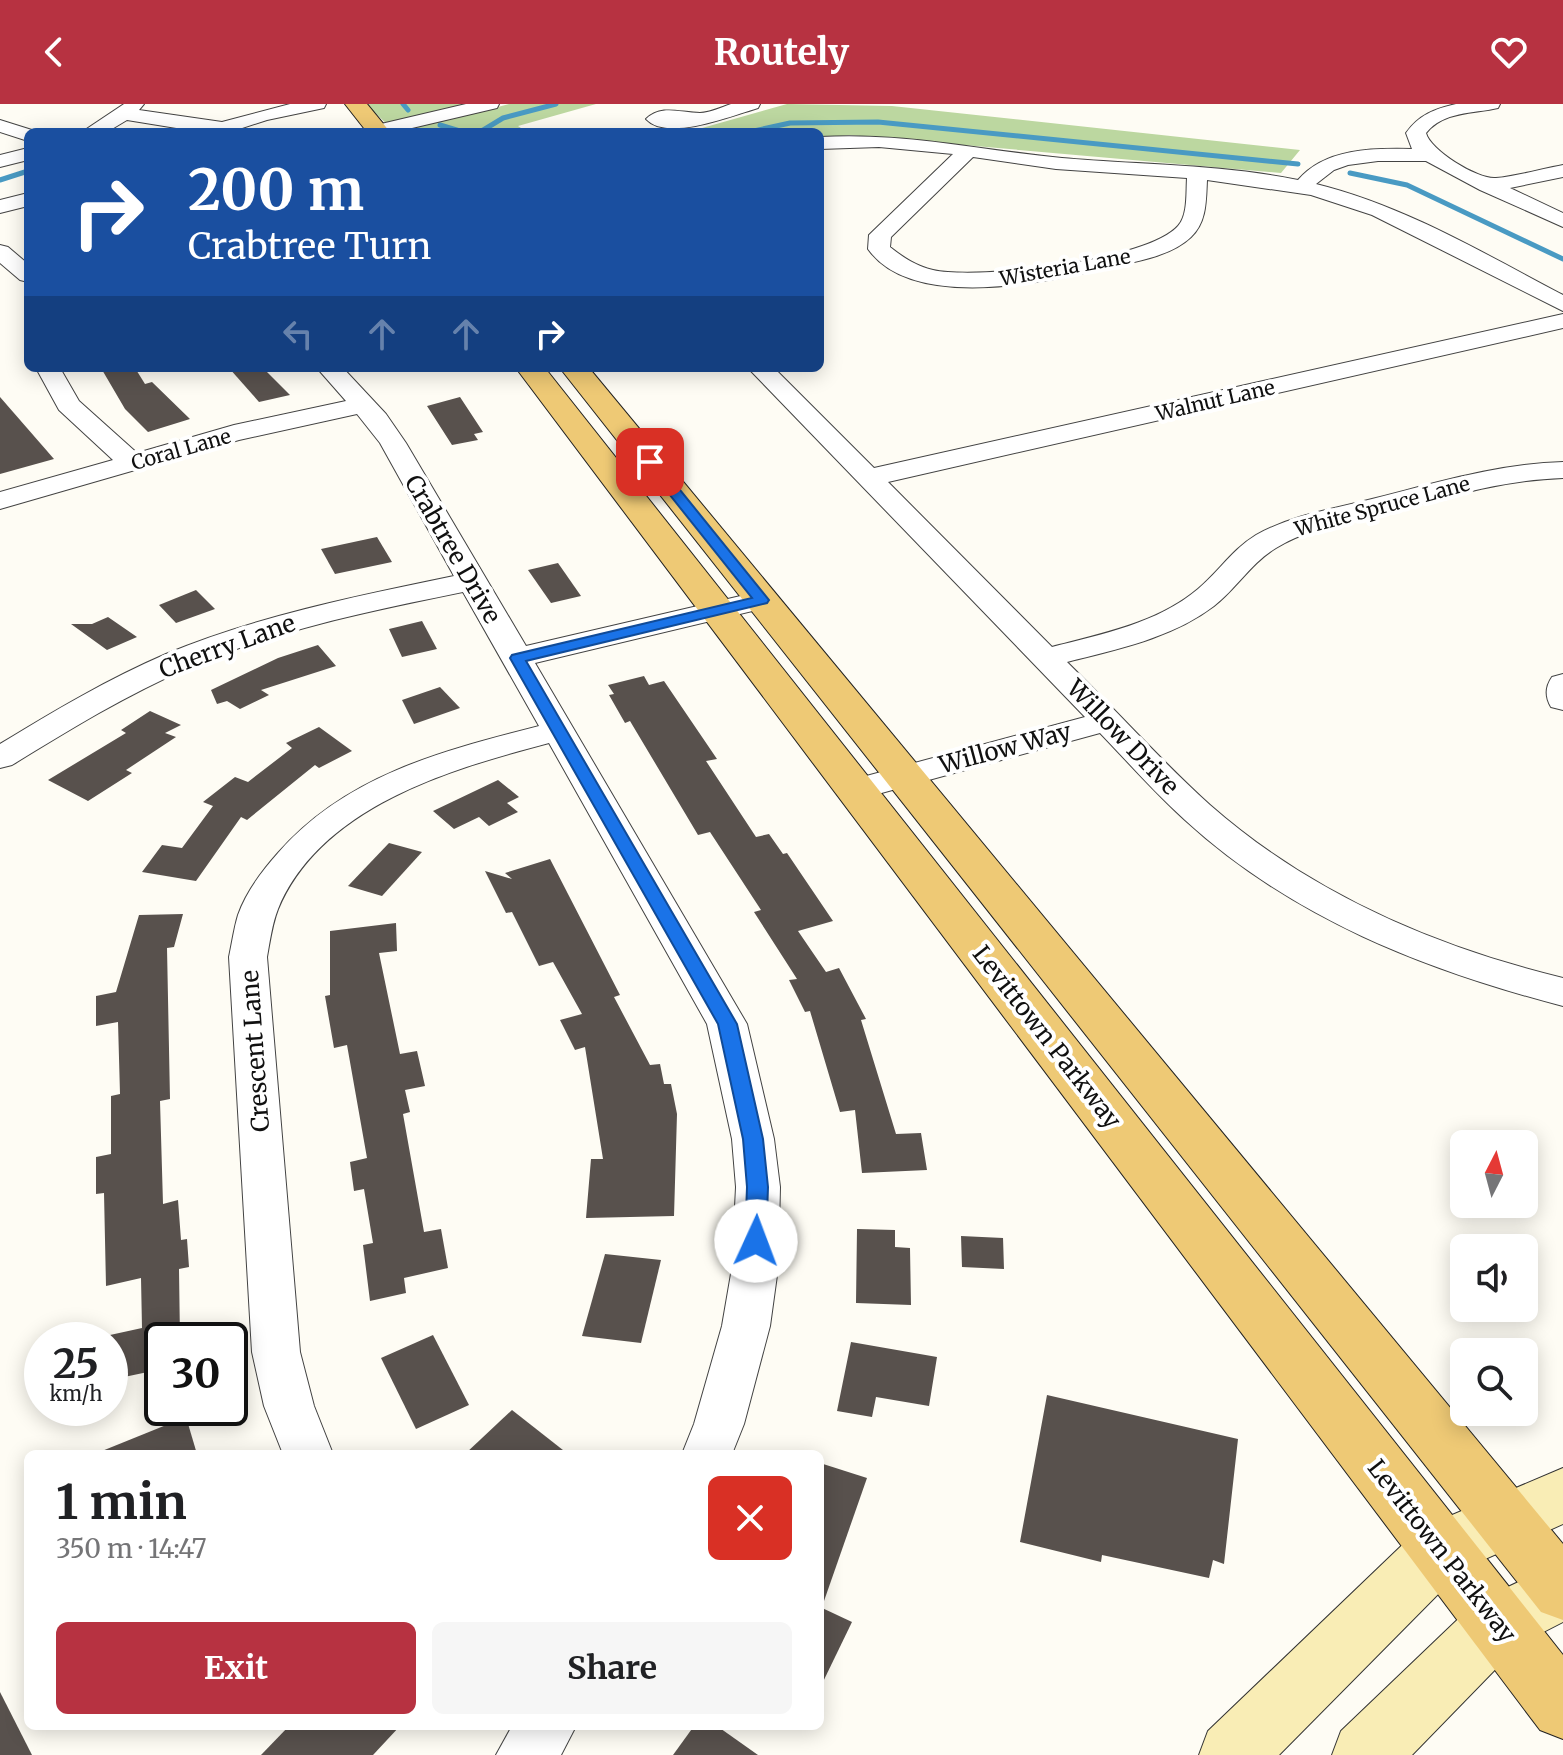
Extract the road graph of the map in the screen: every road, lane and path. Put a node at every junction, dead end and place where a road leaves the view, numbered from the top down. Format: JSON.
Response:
{"nodes":[{"id":1,"x":356,"y":104,"type":"edge"},
{"id":2,"x":490,"y":104,"type":"edge"},
{"id":3,"x":751,"y":104,"type":"edge"},
{"id":4,"x":1491,"y":104,"type":"edge"},
{"id":5,"x":324,"y":107,"type":"edge"},
{"id":6,"x":129,"y":109,"type":"edge"},
{"id":7,"x":692,"y":118,"type":"dead end"},
{"id":8,"x":0,"y":126,"type":"edge"},
{"id":9,"x":98,"y":128,"type":"edge"},
{"id":10,"x":209,"y":128,"type":"edge"},
{"id":11,"x":223,"y":128,"type":"edge"},
{"id":12,"x":374,"y":128,"type":"edge"},
{"id":13,"x":389,"y":128,"type":"edge"},
{"id":14,"x":24,"y":134,"type":"edge"},
{"id":15,"x":824,"y":143,"type":"edge"},
{"id":16,"x":968,"y":151,"type":"junction"},
{"id":17,"x":24,"y":155,"type":"edge"},
{"id":18,"x":1429,"y":155,"type":"junction"},
{"id":19,"x":0,"y":161,"type":"edge"},
{"id":20,"x":1563,"y":171,"type":"edge"},
{"id":21,"x":1197,"y":174,"type":"junction"},
{"id":22,"x":1487,"y":186,"type":"junction"},
{"id":23,"x":1303,"y":187,"type":"junction"},
{"id":24,"x":24,"y":200,"type":"edge"},
{"id":25,"x":0,"y":207,"type":"edge"},
{"id":26,"x":1563,"y":221,"type":"edge"},
{"id":27,"x":0,"y":252,"type":"edge"},
{"id":28,"x":24,"y":272,"type":"edge"},
{"id":29,"x":1563,"y":304,"type":"edge"},
{"id":30,"x":1563,"y":321,"type":"edge"},
{"id":31,"x":50,"y":372,"type":"edge"},
{"id":32,"x":333,"y":372,"type":"edge"},
{"id":33,"x":534,"y":372,"type":"edge"},
{"id":34,"x":577,"y":372,"type":"edge"},
{"id":35,"x":764,"y":372,"type":"edge"},
{"id":36,"x":364,"y":405,"type":"junction"},
{"id":37,"x":132,"y":463,"type":"junction"},
{"id":38,"x":1563,"y":470,"type":"edge"},
{"id":39,"x":868,"y":478,"type":"junction"},
{"id":40,"x":0,"y":501,"type":"edge"},
{"id":41,"x":472,"y":581,"type":"junction"},
{"id":42,"x":740,"y":605,"type":"junction"},
{"id":43,"x":517,"y":658,"type":"junction"},
{"id":44,"x":1046,"y":658,"type":"junction"},
{"id":45,"x":1563,"y":684,"type":"edge"},
{"id":46,"x":1563,"y":700,"type":"edge"},
{"id":47,"x":1107,"y":721,"type":"junction"},
{"id":48,"x":557,"y":731,"type":"junction"},
{"id":49,"x":0,"y":758,"type":"edge"},
{"id":50,"x":904,"y":776,"type":"junction"},
{"id":51,"x":856,"y":789,"type":"junction"},
{"id":52,"x":1563,"y":992,"type":"edge"},
{"id":53,"x":306,"y":1450,"type":"edge"},
{"id":54,"x":709,"y":1450,"type":"edge"},
{"id":55,"x":1563,"y":1495,"type":"edge"},
{"id":56,"x":1506,"y":1520,"type":"junction"},
{"id":57,"x":1441,"y":1549,"type":"junction"},
{"id":58,"x":1563,"y":1591,"type":"edge"},
{"id":59,"x":1498,"y":1623,"type":"junction"},
{"id":60,"x":1563,"y":1707,"type":"edge"},
{"id":61,"x":545,"y":1730,"type":"edge"},
{"id":62,"x":525,"y":1755,"type":"edge"},
{"id":63,"x":1232,"y":1755,"type":"edge"},
{"id":64,"x":1365,"y":1755,"type":"edge"}],
"edges":[{"from":1,"to":12,"type":"main road"},
{"from":2,"to":13,"type":"street"},
{"from":3,"to":7,"type":"street"},
{"from":4,"to":18,"type":"street"},
{"from":5,"to":11,"type":"street"},
{"from":6,"to":9,"type":"street"},
{"from":6,"to":10,"type":"street"},
{"from":8,"to":14,"type":"street"},
{"from":15,"to":16,"type":"street"},
{"from":16,"to":21,"type":"street"},
{"from":16,"to":21,"type":"street","name":"Wisteria Lane"},
{"from":17,"to":19,"type":"street"},
{"from":18,"to":22,"type":"street"},
{"from":18,"to":23,"type":"street"},
{"from":20,"to":22,"type":"street"},
{"from":21,"to":23,"type":"street"},
{"from":22,"to":26,"type":"street"},
{"from":23,"to":29,"type":"street"},
{"from":24,"to":25,"type":"street"},
{"from":27,"to":28,"type":"street"},
{"from":30,"to":39,"type":"street","name":"Walnut Lane"},
{"from":31,"to":37,"type":"street"},
{"from":32,"to":36,"type":"street","name":"Crabtree Drive"},
{"from":33,"to":42,"type":"main road","name":"Levittown Parkway"},
{"from":34,"to":42,"type":"main road","name":"Levittown Parkway"},
{"from":35,"to":39,"type":"street","name":"Willow Drive"},
{"from":36,"to":37,"type":"street","name":"Coral Lane"},
{"from":36,"to":41,"type":"street","name":"Crabtree Drive"},
{"from":37,"to":40,"type":"street","name":"Coral Lane"},
{"from":38,"to":44,"type":"street","name":"White Spruce Lane"},
{"from":39,"to":44,"type":"street","name":"Willow Drive"},
{"from":41,"to":43,"type":"street","name":"Crabtree Drive"},
{"from":41,"to":49,"type":"street","name":"Cherry Lane"},
{"from":42,"to":43,"type":"street"},
{"from":42,"to":50,"type":"main road","name":"Levittown Parkway"},
{"from":42,"to":51,"type":"main road","name":"Levittown Parkway"},
{"from":43,"to":48,"type":"street","name":"Crabtree Drive"},
{"from":44,"to":47,"type":"street","name":"Willow Drive"},
{"from":45,"to":46,"type":"street"},
{"from":47,"to":50,"type":"street","name":"Willow Way"},
{"from":47,"to":52,"type":"street","name":"Willow Drive"},
{"from":48,"to":53,"type":"street","name":"Crescent Lane"},
{"from":48,"to":54,"type":"street","name":"Crabtree Drive"},
{"from":50,"to":51,"type":"street","name":"Willow Way"},
{"from":50,"to":56,"type":"main road","name":"Levittown Parkway"},
{"from":51,"to":57,"type":"main road","name":"Levittown Parkway"},
{"from":55,"to":56,"type":"main road"},
{"from":56,"to":57,"type":"main road"},
{"from":56,"to":58,"type":"main road","name":"Levittown Parkway"},
{"from":57,"to":59,"type":"main road","name":"Levittown Parkway"},
{"from":57,"to":63,"type":"main road"},
{"from":58,"to":59,"type":"main road"},
{"from":59,"to":60,"type":"main road","name":"Levittown Parkway"},
{"from":59,"to":64,"type":"main road"},
{"from":61,"to":62,"type":"street"}]}
